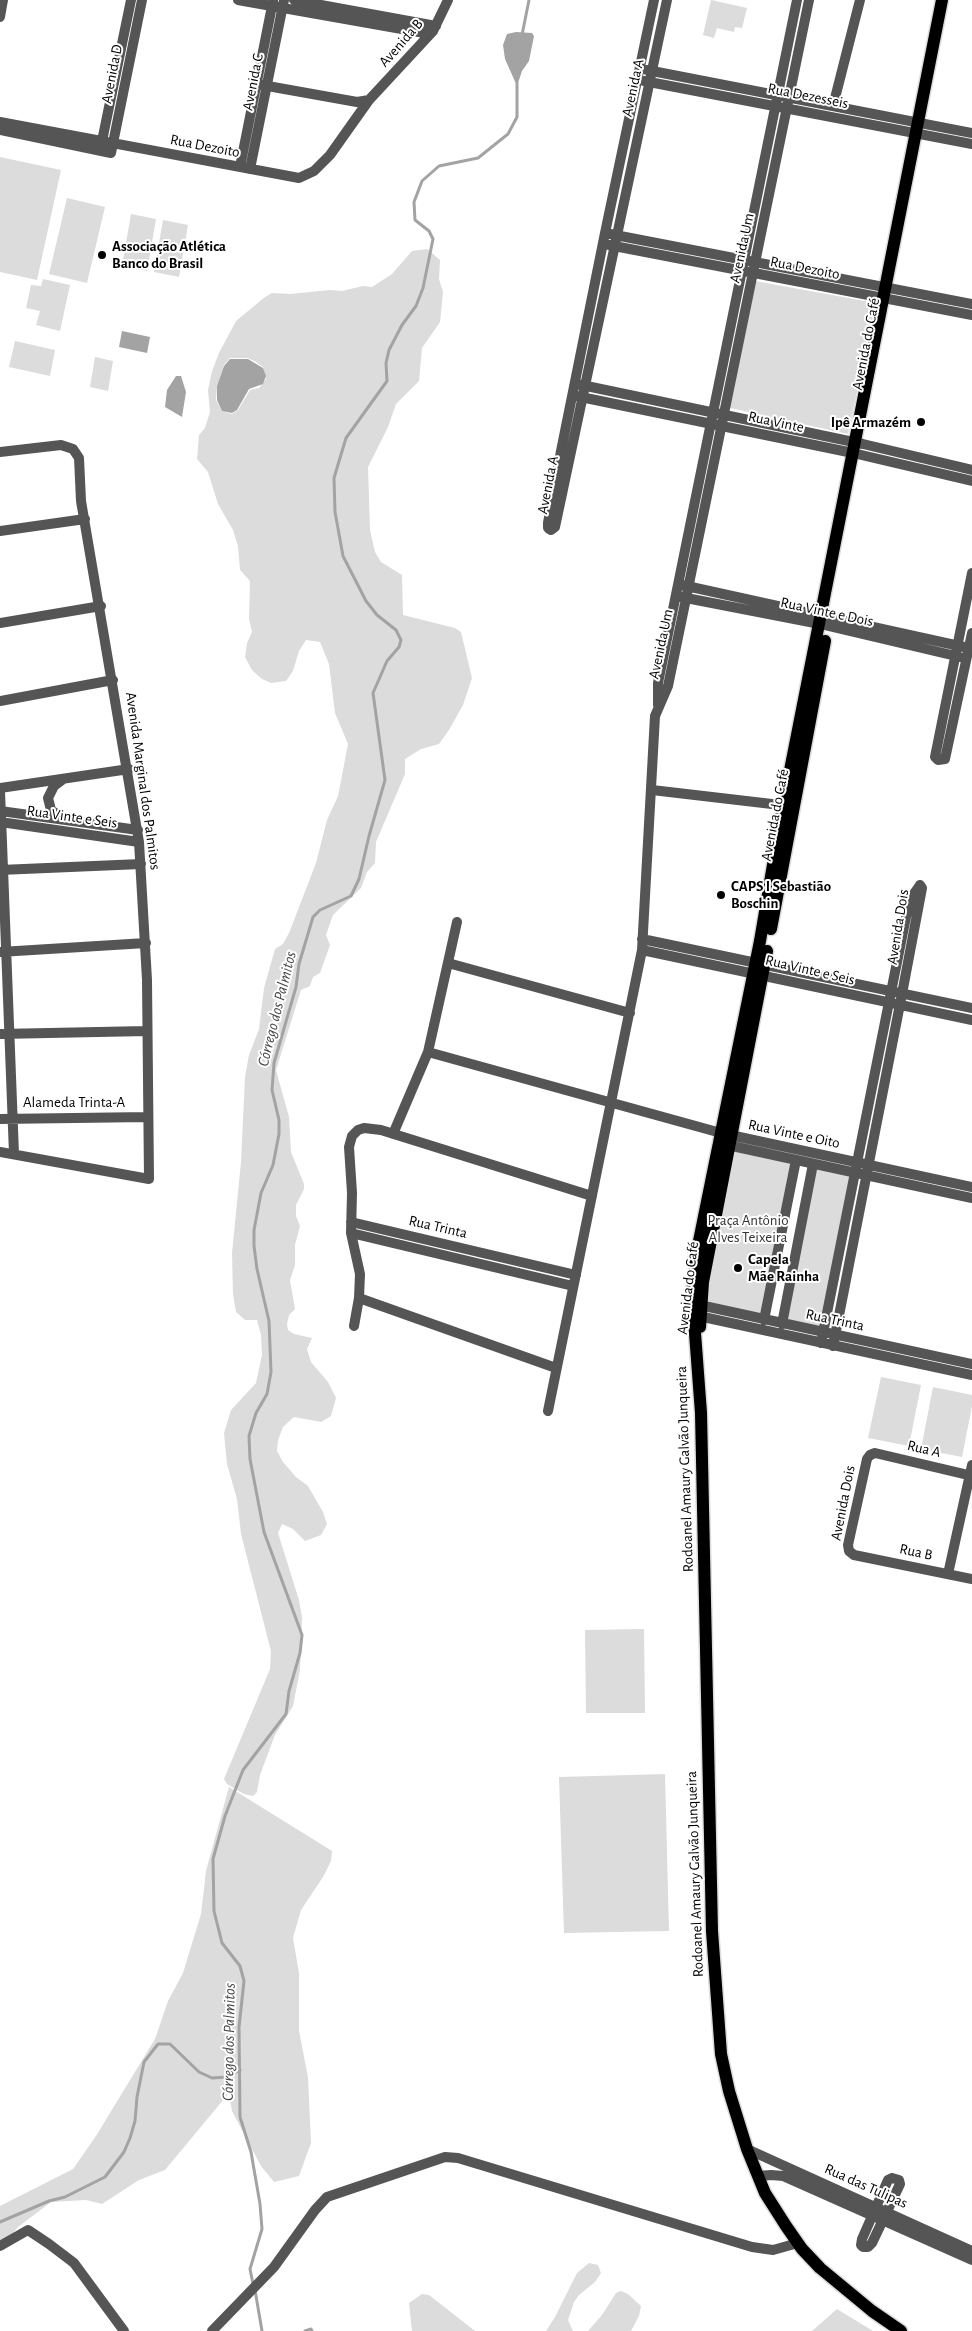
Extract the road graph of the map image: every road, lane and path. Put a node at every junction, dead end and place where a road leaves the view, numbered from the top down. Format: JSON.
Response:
{"nodes":[{"id":1,"x":3,"y":0,"type":"edge"},
{"id":2,"x":131,"y":0,"type":"edge"},
{"id":3,"x":142,"y":0,"type":"edge"},
{"id":4,"x":238,"y":0,"type":"edge"},
{"id":5,"x":294,"y":0,"type":"edge"},
{"id":6,"x":448,"y":0,"type":"edge"},
{"id":7,"x":654,"y":0,"type":"edge"},
{"id":8,"x":667,"y":0,"type":"edge"},
{"id":9,"x":797,"y":0,"type":"edge"},
{"id":10,"x":809,"y":0,"type":"edge"},
{"id":11,"x":860,"y":0,"type":"edge"},
{"id":12,"x":942,"y":0,"type":"edge"},
{"id":13,"x":951,"y":0,"type":"edge"},
{"id":14,"x":278,"y":3,"type":"edge"},
{"id":15,"x":0,"y":17,"type":"edge"},
{"id":16,"x":433,"y":30,"type":"junction"},
{"id":17,"x":652,"y":71,"type":"junction"},
{"id":18,"x":639,"y":74,"type":"junction"},
{"id":19,"x":650,"y":82,"type":"junction"},
{"id":20,"x":262,"y":85,"type":"junction"},
{"id":21,"x":370,"y":100,"type":"junction"},
{"id":22,"x":776,"y":100,"type":"junction"},
{"id":23,"x":788,"y":103,"type":"junction"},
{"id":24,"x":833,"y":106,"type":"junction"},
{"id":25,"x":0,"y":122,"type":"edge"},
{"id":26,"x":921,"y":128,"type":"junction"},
{"id":27,"x":0,"y":130,"type":"edge"},
{"id":28,"x":972,"y":133,"type":"edge"},
{"id":29,"x":972,"y":144,"type":"edge"},
{"id":30,"x":101,"y":146,"type":"junction"},
{"id":31,"x":112,"y":148,"type":"junction"},
{"id":32,"x":245,"y":168,"type":"junction"},
{"id":33,"x":605,"y":233,"type":"junction"},
{"id":34,"x":616,"y":235,"type":"junction"},
{"id":35,"x":603,"y":244,"type":"junction"},
{"id":36,"x":614,"y":246,"type":"junction"},
{"id":37,"x":743,"y":260,"type":"junction"},
{"id":38,"x":754,"y":262,"type":"junction"},
{"id":39,"x":740,"y":271,"type":"junction"},
{"id":40,"x":752,"y":273,"type":"junction"},
{"id":41,"x":889,"y":293,"type":"junction"},
{"id":42,"x":972,"y":304,"type":"edge"},
{"id":43,"x":972,"y":315,"type":"edge"},
{"id":44,"x":579,"y":385,"type":"junction"},
{"id":45,"x":577,"y":396,"type":"junction"},
{"id":46,"x":712,"y":412,"type":"junction"},
{"id":47,"x":723,"y":415,"type":"junction"},
{"id":48,"x":715,"y":425,"type":"junction"},
{"id":49,"x":858,"y":449,"type":"junction"},
{"id":50,"x":0,"y":452,"type":"edge"},
{"id":51,"x":972,"y":470,"type":"edge"},
{"id":52,"x":972,"y":481,"type":"edge"},
{"id":53,"x":85,"y":519,"type":"junction"},
{"id":54,"x":0,"y":531,"type":"edge"},
{"id":55,"x":972,"y":573,"type":"edge"},
{"id":56,"x":683,"y":585,"type":"junction"},
{"id":57,"x":680,"y":597,"type":"junction"},
{"id":58,"x":101,"y":606,"type":"junction"},
{"id":59,"x":825,"y":620,"type":"junction"},
{"id":60,"x":0,"y":623,"type":"edge"},
{"id":61,"x":972,"y":633,"type":"edge"},
{"id":62,"x":958,"y":646,"type":"junction"},
{"id":63,"x":971,"y":648,"type":"edge"},
{"id":64,"x":956,"y":656,"type":"junction"},
{"id":65,"x":969,"y":660,"type":"edge"},
{"id":66,"x":113,"y":680,"type":"junction"},
{"id":67,"x":0,"y":701,"type":"edge"},
{"id":68,"x":128,"y":770,"type":"junction"},
{"id":69,"x":68,"y":778,"type":"junction"},
{"id":70,"x":0,"y":790,"type":"edge"},
{"id":71,"x":652,"y":790,"type":"junction"},
{"id":72,"x":788,"y":806,"type":"junction"},
{"id":73,"x":0,"y":811,"type":"edge"},
{"id":74,"x":1,"y":822,"type":"edge"},
{"id":75,"x":80,"y":822,"type":"junction"},
{"id":76,"x":138,"y":830,"type":"junction"},
{"id":77,"x":139,"y":842,"type":"junction"},
{"id":78,"x":141,"y":864,"type":"junction"},
{"id":79,"x":2,"y":870,"type":"edge"},
{"id":80,"x":457,"y":922,"type":"dead end"},
{"id":81,"x":642,"y":940,"type":"junction"},
{"id":82,"x":146,"y":943,"type":"junction"},
{"id":83,"x":642,"y":950,"type":"junction"},
{"id":84,"x":3,"y":951,"type":"edge"},
{"id":85,"x":448,"y":963,"type":"junction"},
{"id":86,"x":759,"y":968,"type":"junction"},
{"id":87,"x":891,"y":991,"type":"junction"},
{"id":88,"x":902,"y":994,"type":"junction"},
{"id":89,"x":889,"y":1003,"type":"junction"},
{"id":90,"x":900,"y":1005,"type":"junction"},
{"id":91,"x":972,"y":1008,"type":"edge"},
{"id":92,"x":630,"y":1013,"type":"junction"},
{"id":93,"x":972,"y":1020,"type":"edge"},
{"id":94,"x":147,"y":1031,"type":"junction"},
{"id":95,"x":5,"y":1034,"type":"edge"},
{"id":96,"x":428,"y":1052,"type":"junction"},
{"id":97,"x":611,"y":1103,"type":"junction"},
{"id":98,"x":148,"y":1117,"type":"junction"},
{"id":99,"x":13,"y":1118,"type":"junction"},
{"id":100,"x":0,"y":1119,"type":"edge"},
{"id":101,"x":393,"y":1134,"type":"junction"},
{"id":102,"x":726,"y":1139,"type":"junction"},
{"id":103,"x":0,"y":1152,"type":"edge"},
{"id":104,"x":14,"y":1154,"type":"junction"},
{"id":105,"x":796,"y":1160,"type":"junction"},
{"id":106,"x":857,"y":1163,"type":"junction"},
{"id":107,"x":813,"y":1164,"type":"junction"},
{"id":108,"x":868,"y":1171,"type":"junction"},
{"id":109,"x":855,"y":1174,"type":"junction"},
{"id":110,"x":972,"y":1187,"type":"edge"},
{"id":111,"x":592,"y":1196,"type":"junction"},
{"id":112,"x":972,"y":1198,"type":"edge"},
{"id":113,"x":351,"y":1222,"type":"junction"},
{"id":114,"x":351,"y":1233,"type":"junction"},
{"id":115,"x":576,"y":1275,"type":"junction"},
{"id":116,"x":573,"y":1286,"type":"junction"},
{"id":117,"x":359,"y":1298,"type":"junction"},
{"id":118,"x":697,"y":1310,"type":"junction"},
{"id":119,"x":764,"y":1320,"type":"junction"},
{"id":120,"x":782,"y":1324,"type":"junction"},
{"id":121,"x":354,"y":1326,"type":"dead end"},
{"id":122,"x":822,"y":1338,"type":"junction"},
{"id":123,"x":834,"y":1341,"type":"junction"},
{"id":124,"x":697,"y":1350,"type":"joint"},
{"id":125,"x":972,"y":1364,"type":"edge"},
{"id":126,"x":556,"y":1368,"type":"junction"},
{"id":127,"x":972,"y":1375,"type":"edge"},
{"id":128,"x":548,"y":1411,"type":"dead end"},
{"id":129,"x":870,"y":1455,"type":"joint"},
{"id":130,"x":972,"y":1465,"type":"edge"},
{"id":131,"x":971,"y":1476,"type":"edge"},
{"id":132,"x":854,"y":1555,"type":"joint"},
{"id":133,"x":948,"y":1574,"type":"junction"},
{"id":134,"x":972,"y":1579,"type":"edge"},
{"id":135,"x":747,"y":2149,"type":"junction"},
{"id":136,"x":758,"y":2176,"type":"junction"},
{"id":137,"x":875,"y":2211,"type":"junction"},
{"id":138,"x":885,"y":2215,"type":"junction"},
{"id":139,"x":798,"y":2243,"type":"junction"},
{"id":140,"x":0,"y":2246,"type":"edge"},
{"id":141,"x":972,"y":2251,"type":"edge"},
{"id":142,"x":972,"y":2260,"type":"edge"},
{"id":143,"x":124,"y":2331,"type":"edge"},
{"id":144,"x":212,"y":2331,"type":"edge"},
{"id":145,"x":901,"y":2331,"type":"edge"}],
"edges":[{"from":1,"to":15,"type":"street"},
{"from":2,"to":30,"type":"street","name":"Avenida D"},
{"from":3,"to":31,"type":"street","name":"Avenida D"},
{"from":4,"to":14,"type":"street"},
{"from":5,"to":16,"type":"street"},
{"from":6,"to":16,"type":"street","name":"Avenida B"},
{"from":7,"to":18,"type":"street","name":"Avenida A"},
{"from":8,"to":17,"type":"street","name":"Avenida A"},
{"from":9,"to":22,"type":"street","name":"Avenida Um"},
{"from":10,"to":23,"type":"street","name":"Avenida Um"},
{"from":11,"to":24,"type":"street"},
{"from":12,"to":26,"type":"main road","name":"Avenida do Café"},
{"from":13,"to":26,"type":"main road","name":"Avenida do Café"},
{"from":14,"to":16,"type":"street"},
{"from":14,"to":20,"type":"street","name":"Avenida C"},
{"from":16,"to":21,"type":"street","name":"Avenida B"},
{"from":17,"to":18,"type":"street","name":"Rua Dezesseis"},
{"from":17,"to":19,"type":"street","name":"Avenida A"},
{"from":17,"to":22,"type":"street","name":"Rua Dezesseis"},
{"from":18,"to":19,"type":"street","name":"Rua Dezesseis"},
{"from":18,"to":33,"type":"street","name":"Avenida A"},
{"from":19,"to":22,"type":"street","name":"Rua Dezesseis"},
{"from":19,"to":34,"type":"street","name":"Avenida A"},
{"from":20,"to":21,"type":"street"},
{"from":20,"to":32,"type":"street","name":"Avenida C"},
{"from":21,"to":32,"type":"street","name":"Rua Dezoito"},
{"from":22,"to":23,"type":"street","name":"Rua Dezesseis"},
{"from":22,"to":37,"type":"street","name":"Avenida Um"},
{"from":23,"to":24,"type":"street","name":"Rua Dezesseis"},
{"from":23,"to":26,"type":"street","name":"Rua Dezesseis"},
{"from":23,"to":38,"type":"street","name":"Avenida Um"},
{"from":24,"to":26,"type":"street","name":"Rua Dezesseis"},
{"from":25,"to":30,"type":"street","name":"Rua Dezoito"},
{"from":26,"to":28,"type":"street","name":"Rua Dezesseis"},
{"from":26,"to":29,"type":"street","name":"Rua Dezesseis"},
{"from":26,"to":41,"type":"main road","name":"Avenida do Café"},
{"from":27,"to":30,"type":"street","name":"Rua Dezoito"},
{"from":30,"to":31,"type":"street","name":"Rua Dezoito"},
{"from":31,"to":32,"type":"street","name":"Rua Dezoito"},
{"from":33,"to":34,"type":"street","name":"Rua Dezoito"},
{"from":33,"to":35,"type":"street","name":"Avenida A"},
{"from":34,"to":36,"type":"street","name":"Avenida A"},
{"from":34,"to":37,"type":"street","name":"Rua Dezoito"},
{"from":35,"to":36,"type":"street","name":"Rua Dezoito"},
{"from":35,"to":44,"type":"street","name":"Avenida A"},
{"from":36,"to":39,"type":"street","name":"Rua Dezoito"},
{"from":36,"to":44,"type":"street","name":"Avenida A"},
{"from":37,"to":38,"type":"street","name":"Rua Dezoito"},
{"from":37,"to":39,"type":"street","name":"Avenida Um"},
{"from":38,"to":40,"type":"street","name":"Avenida Um"},
{"from":38,"to":41,"type":"street","name":"Rua Dezoito"},
{"from":39,"to":40,"type":"street","name":"Rua Dezoito"},
{"from":39,"to":46,"type":"street","name":"Avenida Um"},
{"from":40,"to":41,"type":"street","name":"Rua Dezoito"},
{"from":40,"to":47,"type":"street","name":"Avenida Um"},
{"from":41,"to":42,"type":"street","name":"Rua Dezoito"},
{"from":41,"to":43,"type":"street","name":"Rua Dezoito"},
{"from":41,"to":49,"type":"main road","name":"Avenida do Café"},
{"from":44,"to":45,"type":"street","name":"Avenida A"},
{"from":44,"to":46,"type":"street","name":"Rua Vinte"},
{"from":45,"to":45,"type":"street","name":"Avenida A"},
{"from":45,"to":48,"type":"street","name":"Rua Vinte"},
{"from":46,"to":47,"type":"street","name":"Rua Vinte"},
{"from":46,"to":48,"type":"street","name":"Avenida Um"},
{"from":47,"to":48,"type":"street","name":"Avenida Um"},
{"from":47,"to":49,"type":"street","name":"Rua Vinte"},
{"from":48,"to":49,"type":"street","name":"Rua Vinte"},
{"from":48,"to":56,"type":"street","name":"Avenida Um"},
{"from":49,"to":51,"type":"street","name":"Rua Vinte"},
{"from":49,"to":52,"type":"street","name":"Rua Vinte"},
{"from":49,"to":59,"type":"main road","name":"Avenida do Café"},
{"from":50,"to":53,"type":"street","name":"Avenida Marginal dos Palmitos"},
{"from":53,"to":54,"type":"street"},
{"from":53,"to":58,"type":"street","name":"Avenida Marginal dos Palmitos"},
{"from":55,"to":62,"type":"street"},
{"from":56,"to":57,"type":"street","name":"Avenida Um"},
{"from":56,"to":59,"type":"street","name":"Rua Vinte e Dois"},
{"from":57,"to":59,"type":"street","name":"Rua Vinte e Dois"},
{"from":57,"to":71,"type":"street","name":"Avenida Um"},
{"from":58,"to":60,"type":"street"},
{"from":58,"to":66,"type":"street","name":"Avenida Marginal dos Palmitos"},
{"from":59,"to":62,"type":"street","name":"Rua Vinte e Dois"},
{"from":59,"to":64,"type":"street","name":"Rua Vinte e Dois"},
{"from":59,"to":72,"type":"main road","name":"Avenida do Café"},
{"from":61,"to":63,"type":"street"},
{"from":62,"to":63,"type":"street","name":"Rua Vinte e Dois"},
{"from":62,"to":64,"type":"street"},
{"from":63,"to":65,"type":"street"},
{"from":64,"to":65,"type":"street","name":"Rua Vinte e Dois"},
{"from":64,"to":65,"type":"street"},
{"from":66,"to":67,"type":"street"},
{"from":66,"to":68,"type":"street","name":"Avenida Marginal dos Palmitos"},
{"from":68,"to":69,"type":"street"},
{"from":68,"to":76,"type":"street","name":"Avenida Marginal dos Palmitos"},
{"from":69,"to":70,"type":"street"},
{"from":69,"to":75,"type":"street"},
{"from":70,"to":73,"type":"street"},
{"from":71,"to":72,"type":"street"},
{"from":71,"to":81,"type":"street","name":"Avenida Um"},
{"from":72,"to":86,"type":"main road","name":"Avenida do Café"},
{"from":73,"to":74,"type":"street"},
{"from":73,"to":75,"type":"street","name":"Rua Vinte e Seis"},
{"from":74,"to":77,"type":"street","name":"Rua Vinte e Seis"},
{"from":74,"to":79,"type":"street"},
{"from":75,"to":76,"type":"street","name":"Rua Vinte e Seis"},
{"from":76,"to":77,"type":"street","name":"Avenida Marginal dos Palmitos"},
{"from":77,"to":78,"type":"street","name":"Avenida Marginal dos Palmitos"},
{"from":78,"to":79,"type":"street"},
{"from":78,"to":82,"type":"street","name":"Avenida Marginal dos Palmitos"},
{"from":79,"to":84,"type":"street"},
{"from":80,"to":85,"type":"street"},
{"from":81,"to":83,"type":"street","name":"Avenida Um"},
{"from":81,"to":86,"type":"street","name":"Rua Vinte e Seis"},
{"from":82,"to":84,"type":"street"},
{"from":82,"to":94,"type":"street","name":"Avenida Marginal dos Palmitos"},
{"from":83,"to":86,"type":"street","name":"Rua Vinte e Seis"},
{"from":83,"to":92,"type":"street","name":"Avenida Um"},
{"from":84,"to":95,"type":"street"},
{"from":85,"to":92,"type":"street"},
{"from":85,"to":96,"type":"street"},
{"from":86,"to":87,"type":"street","name":"Rua Vinte e Seis"},
{"from":86,"to":89,"type":"street","name":"Rua Vinte e Seis"},
{"from":86,"to":102,"type":"main road","name":"Avenida do Café"},
{"from":87,"to":88,"type":"street","name":"Rua Vinte e Seis"},
{"from":87,"to":88,"type":"street","name":"Avenida Dois"},
{"from":87,"to":89,"type":"street","name":"Avenida Dois"},
{"from":88,"to":90,"type":"street","name":"Avenida Dois"},
{"from":88,"to":91,"type":"street","name":"Rua Vinte e Seis"},
{"from":89,"to":90,"type":"street","name":"Rua Vinte e Seis"},
{"from":89,"to":106,"type":"street","name":"Avenida Dois"},
{"from":90,"to":93,"type":"street","name":"Rua Vinte e Seis"},
{"from":90,"to":108,"type":"street","name":"Avenida Dois"},
{"from":92,"to":97,"type":"street","name":"Avenida Um"},
{"from":94,"to":95,"type":"street"},
{"from":94,"to":98,"type":"street","name":"Avenida Marginal dos Palmitos"},
{"from":95,"to":99,"type":"street"},
{"from":96,"to":97,"type":"street","name":"Rua Vinte e Oito"},
{"from":96,"to":101,"type":"street"},
{"from":97,"to":102,"type":"street","name":"Rua Vinte e Oito"},
{"from":97,"to":111,"type":"street","name":"Avenida Um"},
{"from":98,"to":99,"type":"street","name":"Alameda Trinta-A"},
{"from":98,"to":104,"type":"street","name":"Avenida Marginal dos Palmitos"},
{"from":99,"to":100,"type":"street","name":"Alameda Trinta-A"},
{"from":99,"to":104,"type":"street"},
{"from":101,"to":111,"type":"street"},
{"from":101,"to":113,"type":"street"},
{"from":102,"to":105,"type":"street","name":"Rua Vinte e Oito"},
{"from":102,"to":106,"type":"street","name":"Rua Vinte e Oito"},
{"from":102,"to":118,"type":"main road","name":"Avenida do Café"},
{"from":103,"to":104,"type":"street"},
{"from":105,"to":107,"type":"street","name":"Rua Vinte e Oito"},
{"from":105,"to":119,"type":"street"},
{"from":106,"to":108,"type":"street","name":"Rua Vinte e Oito"},
{"from":106,"to":109,"type":"street","name":"Avenida Dois"},
{"from":107,"to":109,"type":"street","name":"Rua Vinte e Oito"},
{"from":107,"to":120,"type":"street"},
{"from":108,"to":109,"type":"street","name":"Rua Vinte e Oito"},
{"from":108,"to":110,"type":"street","name":"Rua Vinte e Oito"},
{"from":108,"to":112,"type":"street","name":"Rua Vinte e Oito"},
{"from":108,"to":123,"type":"street","name":"Avenida Dois"},
{"from":109,"to":122,"type":"street","name":"Avenida Dois"},
{"from":111,"to":115,"type":"street","name":"Avenida Um"},
{"from":113,"to":114,"type":"street"},
{"from":113,"to":115,"type":"street","name":"Rua Trinta"},
{"from":114,"to":116,"type":"street","name":"Rua Trinta"},
{"from":114,"to":117,"type":"street"},
{"from":115,"to":116,"type":"street","name":"Avenida Um"},
{"from":116,"to":126,"type":"street","name":"Avenida Um"},
{"from":117,"to":121,"type":"street"},
{"from":117,"to":126,"type":"street"},
{"from":118,"to":119,"type":"street","name":"Rua Trinta"},
{"from":118,"to":122,"type":"street","name":"Rua Trinta"},
{"from":118,"to":124,"type":"main road","name":"Avenida do Café"},
{"from":119,"to":120,"type":"street","name":"Rua Trinta"},
{"from":120,"to":122,"type":"street","name":"Rua Trinta"},
{"from":122,"to":123,"type":"street","name":"Rua Trinta"},
{"from":123,"to":125,"type":"street","name":"Rua Trinta"},
{"from":123,"to":127,"type":"street","name":"Rua Trinta"},
{"from":124,"to":135,"type":"main road","name":"Rodoanel Amaury Galvão Junqueira"},
{"from":126,"to":128,"type":"street","name":"Avenida Um"},
{"from":129,"to":131,"type":"street","name":"Rua A"},
{"from":129,"to":132,"type":"street","name":"Avenida Dois"},
{"from":130,"to":131,"type":"street"},
{"from":131,"to":133,"type":"street"},
{"from":132,"to":133,"type":"street","name":"Rua B"},
{"from":133,"to":134,"type":"street","name":"Rua B"},
{"from":135,"to":136,"type":"main road","name":"Rodoanel Amaury Galvão Junqueira"},
{"from":135,"to":137,"type":"street","name":"Rua das Tulipas"},
{"from":136,"to":137,"type":"street","name":"Rua das Tulipas"},
{"from":136,"to":139,"type":"main road","name":"Rodoanel Amaury Galvão Junqueira"},
{"from":137,"to":138,"type":"street","name":"Rua das Tulipas"},
{"from":137,"to":138,"type":"street"},
{"from":137,"to":138,"type":"street"},
{"from":138,"to":141,"type":"street","name":"Rua das Tulipas"},
{"from":138,"to":142,"type":"street","name":"Rua das Tulipas"},
{"from":139,"to":144,"type":"street"},
{"from":139,"to":145,"type":"main road","name":"Rodoanel Amaury Galvão Junqueira"},
{"from":140,"to":143,"type":"street"}]}
